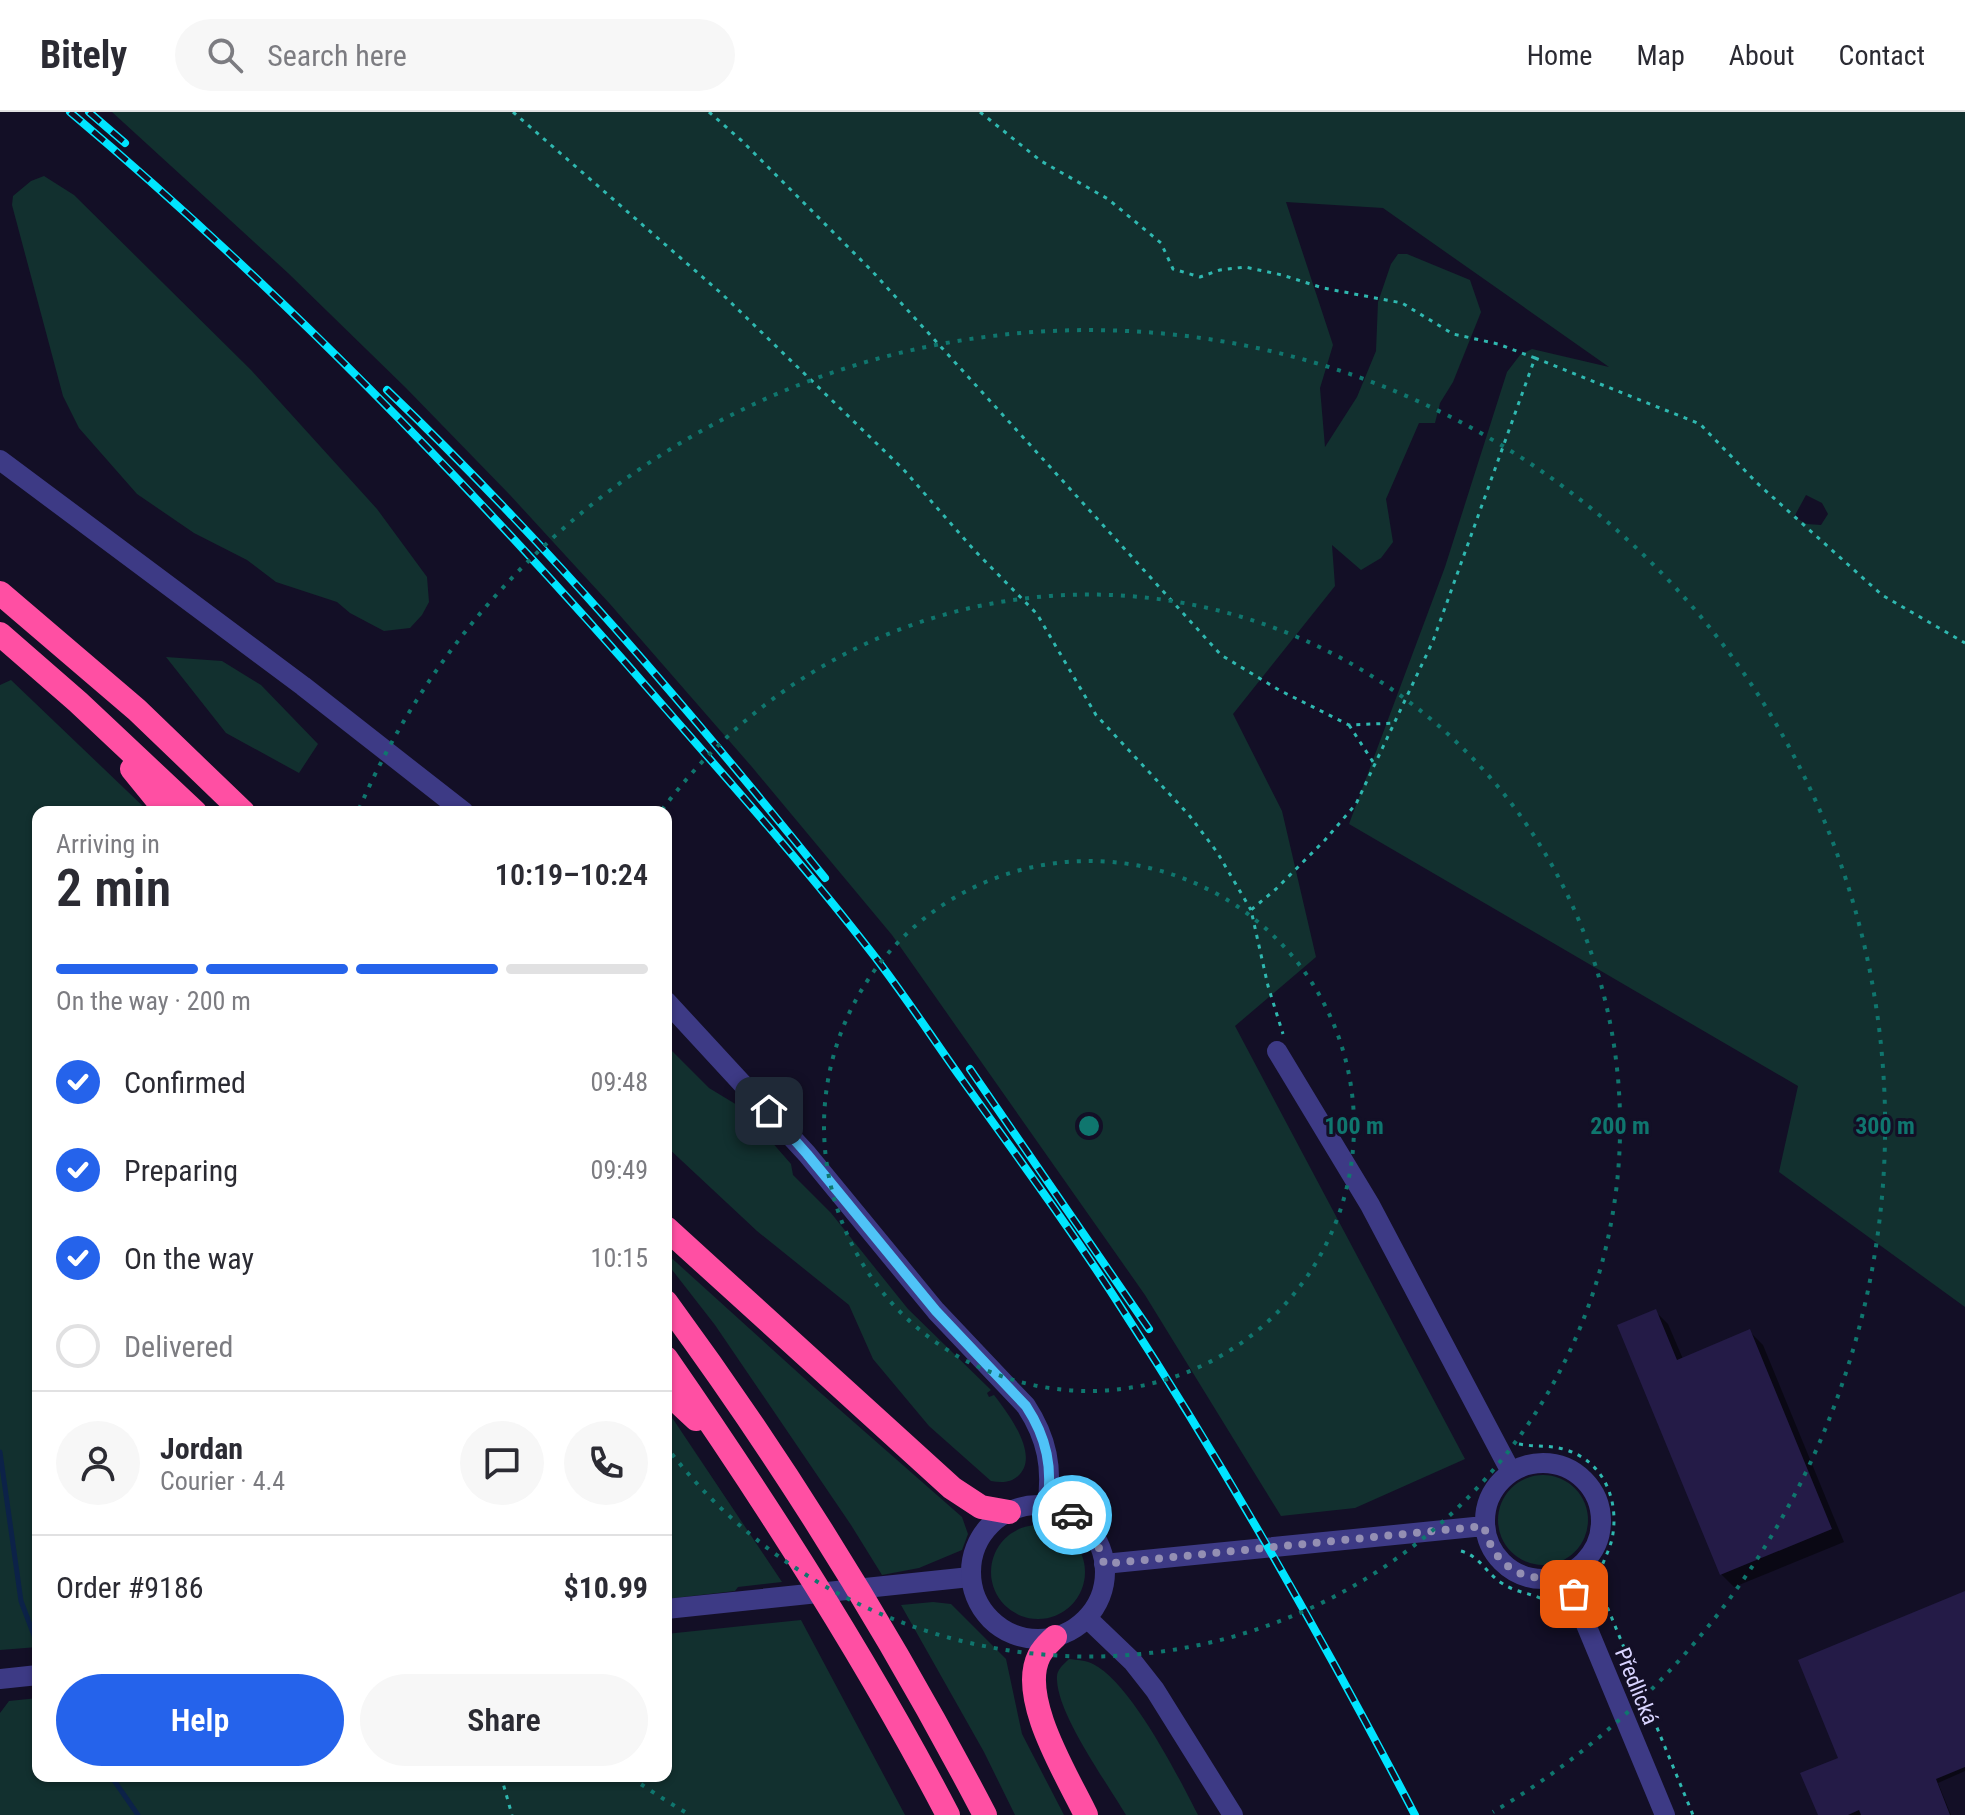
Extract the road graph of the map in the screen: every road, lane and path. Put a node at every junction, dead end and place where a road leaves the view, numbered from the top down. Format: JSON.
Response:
{"nodes":[{"id":1,"x":513,"y":112,"type":"edge"},
{"id":2,"x":709,"y":112,"type":"edge"},
{"id":3,"x":980,"y":112,"type":"edge"},
{"id":4,"x":1535,"y":358,"type":"junction"},
{"id":5,"x":0,"y":460,"type":"edge"},
{"id":6,"x":0,"y":593,"type":"edge"},
{"id":7,"x":0,"y":634,"type":"edge"},
{"id":8,"x":1965,"y":643,"type":"edge"},
{"id":9,"x":78,"y":702,"type":"junction"},
{"id":10,"x":1396,"y":723,"type":"junction"},
{"id":11,"x":1349,"y":725,"type":"junction"},
{"id":12,"x":1375,"y":765,"type":"junction"},
{"id":13,"x":162,"y":806,"type":"edge"},
{"id":14,"x":189,"y":806,"type":"edge"},
{"id":15,"x":237,"y":806,"type":"edge"},
{"id":16,"x":456,"y":806,"type":"edge"},
{"id":17,"x":1251,"y":910,"type":"junction"},
{"id":18,"x":672,"y":1008,"type":"edge"},
{"id":19,"x":1282,"y":1048,"type":"joint"},
{"id":20,"x":672,"y":1233,"type":"edge"},
{"id":21,"x":672,"y":1310,"type":"edge"},
{"id":22,"x":672,"y":1367,"type":"edge"},
{"id":23,"x":672,"y":1397,"type":"edge"},
{"id":24,"x":1515,"y":1443,"type":"dead end"},
{"id":25,"x":735,"y":1457,"type":"junction"},
{"id":26,"x":1511,"y":1472,"type":"junction"},
{"id":27,"x":1047,"y":1506,"type":"junction"},
{"id":28,"x":1009,"y":1512,"type":"junction"},
{"id":29,"x":1484,"y":1526,"type":"junction"},
{"id":30,"x":1461,"y":1551,"type":"dead end"},
{"id":31,"x":1104,"y":1564,"type":"junction"},
{"id":32,"x":1565,"y":1574,"type":"junction"},
{"id":33,"x":970,"y":1577,"type":"junction"},
{"id":34,"x":672,"y":1608,"type":"edge"},
{"id":35,"x":1563,"y":1617,"type":"dead end"},
{"id":36,"x":1087,"y":1618,"type":"junction"},
{"id":37,"x":1055,"y":1637,"type":"junction"},
{"id":38,"x":32,"y":1676,"type":"edge"},
{"id":39,"x":0,"y":1679,"type":"edge"},
{"id":40,"x":503,"y":1782,"type":"edge"},
{"id":41,"x":512,"y":1815,"type":"edge"},
{"id":42,"x":948,"y":1815,"type":"edge"},
{"id":43,"x":985,"y":1815,"type":"edge"},
{"id":44,"x":1086,"y":1815,"type":"edge"},
{"id":45,"x":1233,"y":1815,"type":"edge"},
{"id":46,"x":1665,"y":1815,"type":"edge"},
{"id":47,"x":1693,"y":1815,"type":"edge"}],
"edges":[{"from":1,"to":17,"type":"path"},
{"from":2,"to":11,"type":"path"},
{"from":3,"to":4,"type":"path"},
{"from":4,"to":8,"type":"path"},
{"from":4,"to":10,"type":"path"},
{"from":5,"to":16,"type":"street"},
{"from":6,"to":15,"type":"highway"},
{"from":7,"to":9,"type":"highway"},
{"from":9,"to":13,"type":"highway"},
{"from":9,"to":14,"type":"highway"},
{"from":10,"to":11,"type":"path"},
{"from":10,"to":12,"type":"path"},
{"from":11,"to":12,"type":"path"},
{"from":12,"to":17,"type":"path"},
{"from":17,"to":19,"type":"path"},
{"from":18,"to":27,"type":"street"},
{"from":19,"to":26,"type":"street"},
{"from":20,"to":28,"type":"highway"},
{"from":21,"to":43,"type":"highway"},
{"from":22,"to":25,"type":"highway"},
{"from":23,"to":25,"type":"highway"},
{"from":24,"to":47,"type":"path"},
{"from":25,"to":42,"type":"highway"},
{"from":26,"to":29,"type":"street"},
{"from":26,"to":32,"type":"street"},
{"from":27,"to":28,"type":"street"},
{"from":27,"to":31,"type":"street"},
{"from":28,"to":33,"type":"street"},
{"from":29,"to":31,"type":"street"},
{"from":29,"to":32,"type":"street"},
{"from":30,"to":35,"type":"path"},
{"from":31,"to":36,"type":"street"},
{"from":32,"to":46,"type":"street","name":"Předlická"},
{"from":33,"to":34,"type":"street"},
{"from":33,"to":37,"type":"street"},
{"from":36,"to":37,"type":"street"},
{"from":36,"to":45,"type":"street"},
{"from":37,"to":44,"type":"highway"},
{"from":38,"to":39,"type":"street"},
{"from":40,"to":41,"type":"path"}]}
